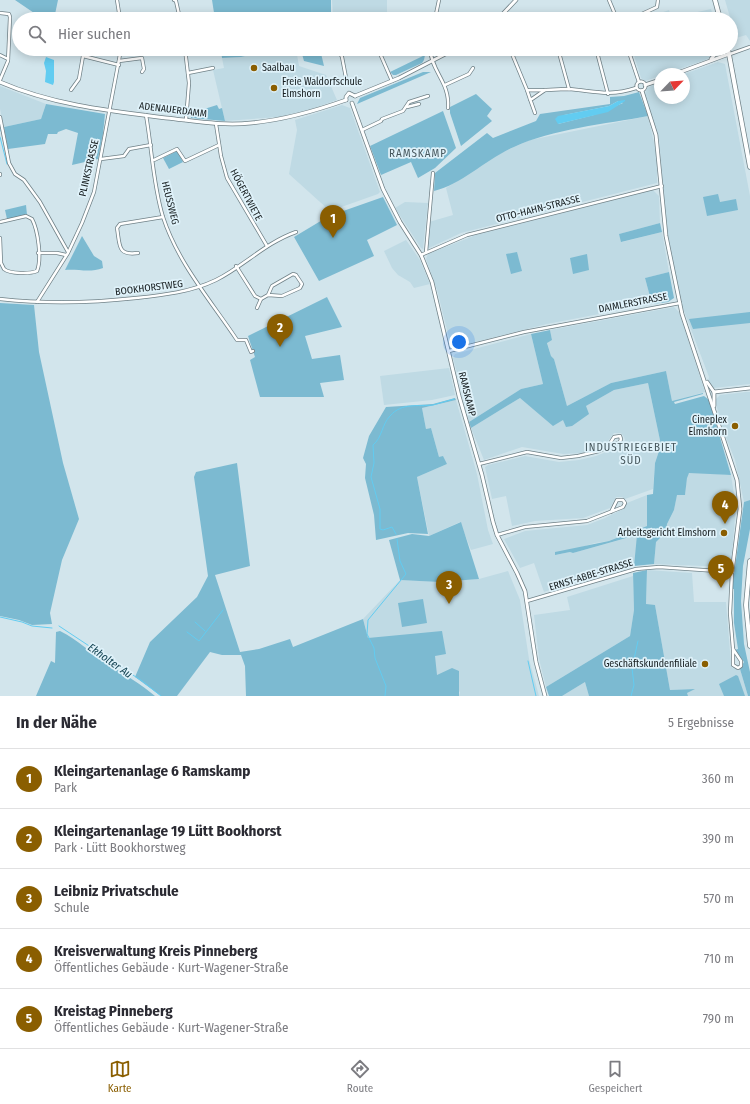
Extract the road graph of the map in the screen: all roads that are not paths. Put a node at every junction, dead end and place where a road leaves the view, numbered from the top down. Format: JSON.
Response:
{"nodes":[{"id":1,"x":117,"y":0,"type":"edge"},
{"id":2,"x":174,"y":0,"type":"edge"},
{"id":3,"x":439,"y":0,"type":"edge"},
{"id":4,"x":516,"y":0,"type":"edge"},
{"id":5,"x":609,"y":0,"type":"edge"},
{"id":6,"x":658,"y":0,"type":"edge"},
{"id":7,"x":715,"y":0,"type":"edge"},
{"id":8,"x":119,"y":12,"type":"edge"},
{"id":9,"x":178,"y":12,"type":"edge"},
{"id":10,"x":436,"y":12,"type":"edge"},
{"id":11,"x":505,"y":12,"type":"edge"},
{"id":12,"x":614,"y":12,"type":"edge"},
{"id":13,"x":646,"y":12,"type":"edge"},
{"id":14,"x":718,"y":12,"type":"edge"},
{"id":15,"x":0,"y":13,"type":"edge"},
{"id":16,"x":750,"y":47,"type":"edge"},
{"id":17,"x":738,"y":51,"type":"edge"},
{"id":18,"x":0,"y":54,"type":"edge"},
{"id":19,"x":83,"y":56,"type":"joint"},
{"id":20,"x":120,"y":56,"type":"edge"},
{"id":21,"x":186,"y":56,"type":"edge"},
{"id":22,"x":341,"y":56,"type":"edge"},
{"id":23,"x":381,"y":56,"type":"edge"},
{"id":24,"x":431,"y":56,"type":"edge"},
{"id":25,"x":443,"y":56,"type":"edge"},
{"id":26,"x":513,"y":56,"type":"edge"},
{"id":27,"x":560,"y":56,"type":"edge"},
{"id":28,"x":598,"y":56,"type":"dead end"},
{"id":29,"x":630,"y":56,"type":"edge"},
{"id":30,"x":716,"y":56,"type":"edge"},
{"id":31,"x":724,"y":56,"type":"edge"},
{"id":32,"x":730,"y":56,"type":"edge"},
{"id":33,"x":8,"y":59,"type":"junction"},
{"id":34,"x":119,"y":61,"type":"junction"},
{"id":35,"x":432,"y":62,"type":"junction"},
{"id":36,"x":708,"y":62,"type":"junction"},
{"id":37,"x":118,"y":66,"type":"junction"},
{"id":38,"x":213,"y":68,"type":"dead end"},
{"id":39,"x":474,"y":68,"type":"dead end"},
{"id":40,"x":690,"y":69,"type":"edge"},
{"id":41,"x":142,"y":72,"type":"dead end"},
{"id":42,"x":188,"y":73,"type":"junction"},
{"id":43,"x":0,"y":81,"type":"edge"},
{"id":44,"x":392,"y":81,"type":"junction"},
{"id":45,"x":639,"y":82,"type":"junction"},
{"id":46,"x":654,"y":82,"type":"edge"},
{"id":47,"x":347,"y":83,"type":"dead end"},
{"id":48,"x":445,"y":85,"type":"junction"},
{"id":49,"x":645,"y":85,"type":"junction"},
{"id":50,"x":636,"y":88,"type":"junction"},
{"id":51,"x":71,"y":90,"type":"dead end"},
{"id":52,"x":527,"y":90,"type":"junction"},
{"id":53,"x":546,"y":90,"type":"junction"},
{"id":54,"x":569,"y":90,"type":"junction"},
{"id":55,"x":642,"y":91,"type":"junction"},
{"id":56,"x":608,"y":94,"type":"junction"},
{"id":57,"x":355,"y":96,"type":"junction"},
{"id":58,"x":428,"y":96,"type":"dead end"},
{"id":59,"x":530,"y":99,"type":"junction"},
{"id":60,"x":346,"y":100,"type":"junction"},
{"id":61,"x":352,"y":103,"type":"junction"},
{"id":62,"x":419,"y":104,"type":"dead end"},
{"id":63,"x":406,"y":107,"type":"junction"},
{"id":64,"x":448,"y":108,"type":"dead end"},
{"id":65,"x":110,"y":110,"type":"junction"},
{"id":66,"x":536,"y":113,"type":"dead end"},
{"id":67,"x":146,"y":115,"type":"junction"},
{"id":68,"x":0,"y":117,"type":"edge"},
{"id":69,"x":186,"y":120,"type":"junction"},
{"id":70,"x":216,"y":124,"type":"junction"},
{"id":71,"x":362,"y":130,"type":"junction"},
{"id":72,"x":151,"y":145,"type":"junction"},
{"id":73,"x":219,"y":145,"type":"junction"},
{"id":74,"x":101,"y":159,"type":"junction"},
{"id":75,"x":154,"y":160,"type":"junction"},
{"id":76,"x":750,"y":167,"type":"edge"},
{"id":77,"x":433,"y":173,"type":"dead end"},
{"id":78,"x":662,"y":186,"type":"junction"},
{"id":79,"x":163,"y":217,"type":"junction"},
{"id":80,"x":0,"y":222,"type":"edge"},
{"id":81,"x":296,"y":232,"type":"dead end"},
{"id":82,"x":0,"y":238,"type":"edge"},
{"id":83,"x":266,"y":246,"type":"junction"},
{"id":84,"x":426,"y":252,"type":"junction"},
{"id":85,"x":38,"y":253,"type":"junction"},
{"id":86,"x":138,"y":253,"type":"dead end"},
{"id":87,"x":67,"y":254,"type":"junction"},
{"id":88,"x":421,"y":256,"type":"junction"},
{"id":89,"x":236,"y":266,"type":"junction"},
{"id":90,"x":200,"y":287,"type":"junction"},
{"id":91,"x":268,"y":295,"type":"junction"},
{"id":92,"x":261,"y":299,"type":"junction"},
{"id":93,"x":0,"y":300,"type":"edge"},
{"id":94,"x":36,"y":303,"type":"junction"},
{"id":95,"x":680,"y":303,"type":"junction"},
{"id":96,"x":257,"y":308,"type":"dead end"},
{"id":97,"x":253,"y":351,"type":"dead end"},
{"id":98,"x":449,"y":351,"type":"junction"},
{"id":99,"x":750,"y":388,"type":"edge"},
{"id":100,"x":712,"y":394,"type":"junction"},
{"id":101,"x":607,"y":448,"type":"junction"},
{"id":102,"x":480,"y":464,"type":"junction"},
{"id":103,"x":611,"y":512,"type":"junction"},
{"id":104,"x":497,"y":535,"type":"junction"},
{"id":105,"x":750,"y":561,"type":"edge"},
{"id":106,"x":732,"y":572,"type":"junction"},
{"id":107,"x":527,"y":601,"type":"junction"},
{"id":108,"x":750,"y":646,"type":"edge"},
{"id":109,"x":733,"y":649,"type":"junction"},
{"id":110,"x":545,"y":696,"type":"edge"}],
"edges":[{"from":1,"to":8,"type":"street"},
{"from":2,"to":9,"type":"street"},
{"from":3,"to":10,"type":"street"},
{"from":4,"to":11,"type":"street"},
{"from":5,"to":12,"type":"street"},
{"from":6,"to":13,"type":"street"},
{"from":7,"to":14,"type":"main road"},
{"from":15,"to":33,"type":"street"},
{"from":16,"to":17,"type":"street"},
{"from":18,"to":33,"type":"street"},
{"from":19,"to":37,"type":"street"},
{"from":19,"to":51,"type":"street"},
{"from":20,"to":34,"type":"street","name":"PLINKSTRASSE"},
{"from":21,"to":42,"type":"street"},
{"from":22,"to":47,"type":"street"},
{"from":23,"to":44,"type":"street"},
{"from":24,"to":35,"type":"street"},
{"from":25,"to":35,"type":"street","name":"ADENAUERDAMM"},
{"from":26,"to":52,"type":"street"},
{"from":27,"to":54,"type":"street"},
{"from":28,"to":56,"type":"street"},
{"from":29,"to":45,"type":"street"},
{"from":30,"to":36,"type":"street"},
{"from":31,"to":36,"type":"street"},
{"from":32,"to":76,"type":"main road"},
{"from":33,"to":43,"type":"street"},
{"from":34,"to":37,"type":"street","name":"PLINKSTRASSE"},
{"from":34,"to":41,"type":"street"},
{"from":35,"to":44,"type":"street","name":"ADENAUERDAMM"},
{"from":35,"to":48,"type":"street"},
{"from":36,"to":40,"type":"street"},
{"from":37,"to":65,"type":"street","name":"PLINKSTRASSE"},
{"from":38,"to":42,"type":"street"},
{"from":39,"to":48,"type":"street"},
{"from":42,"to":69,"type":"street"},
{"from":43,"to":65,"type":"street","name":"ADENAUERDAMM"},
{"from":44,"to":57,"type":"street","name":"ADENAUERDAMM"},
{"from":45,"to":49,"type":"street"},
{"from":45,"to":50,"type":"street"},
{"from":46,"to":49,"type":"street"},
{"from":48,"to":64,"type":"street"},
{"from":49,"to":55,"type":"street"},
{"from":50,"to":55,"type":"street"},
{"from":50,"to":56,"type":"street"},
{"from":52,"to":53,"type":"street"},
{"from":52,"to":59,"type":"street"},
{"from":53,"to":54,"type":"street"},
{"from":53,"to":59,"type":"street"},
{"from":54,"to":56,"type":"street"},
{"from":55,"to":78,"type":"street","name":"DAIMLERSTRASSE"},
{"from":57,"to":60,"type":"street","name":"ADENAUERDAMM"},
{"from":57,"to":61,"type":"street"},
{"from":58,"to":63,"type":"street"},
{"from":59,"to":66,"type":"street"},
{"from":60,"to":61,"type":"street"},
{"from":60,"to":70,"type":"street","name":"ADENAUERDAMM"},
{"from":61,"to":71,"type":"street","name":"RAMSKAMP"},
{"from":62,"to":63,"type":"street"},
{"from":63,"to":71,"type":"street"},
{"from":65,"to":67,"type":"street","name":"ADENAUERDAMM"},
{"from":65,"to":74,"type":"street","name":"PLINKSTRASSE"},
{"from":67,"to":69,"type":"street","name":"ADENAUERDAMM"},
{"from":67,"to":72,"type":"street","name":"HEUSSWEG"},
{"from":68,"to":87,"type":"street"},
{"from":69,"to":70,"type":"street","name":"ADENAUERDAMM"},
{"from":70,"to":73,"type":"street","name":"HÖGERTWIETE"},
{"from":71,"to":88,"type":"street","name":"RAMSKAMP"},
{"from":72,"to":74,"type":"street"},
{"from":72,"to":75,"type":"street","name":"HEUSSWEG"},
{"from":73,"to":75,"type":"street"},
{"from":73,"to":83,"type":"street","name":"HÖGERTWIETE"},
{"from":74,"to":87,"type":"street","name":"PLINKSTRASSE"},
{"from":75,"to":79,"type":"street","name":"HEUSSWEG"},
{"from":77,"to":84,"type":"street"},
{"from":78,"to":84,"type":"street","name":"OTTO-HAHN-STRASSE"},
{"from":78,"to":95,"type":"street","name":"DAIMLERSTRASSE"},
{"from":79,"to":86,"type":"street"},
{"from":79,"to":90,"type":"street","name":"HEUSSWEG"},
{"from":80,"to":85,"type":"street"},
{"from":81,"to":83,"type":"street","name":"BOOKHORSTWEG"},
{"from":82,"to":85,"type":"street"},
{"from":83,"to":89,"type":"street","name":"BOOKHORSTWEG"},
{"from":84,"to":88,"type":"street","name":"OTTO-HAHN-STRASSE"},
{"from":85,"to":87,"type":"street"},
{"from":87,"to":94,"type":"street","name":"PLINKSTRASSE"},
{"from":88,"to":98,"type":"street","name":"RAMSKAMP"},
{"from":89,"to":90,"type":"street","name":"BOOKHORSTWEG"},
{"from":89,"to":92,"type":"street"},
{"from":90,"to":94,"type":"street","name":"BOOKHORSTWEG"},
{"from":90,"to":97,"type":"street","name":"HEUSSWEG"},
{"from":91,"to":91,"type":"street"},
{"from":91,"to":92,"type":"street"},
{"from":92,"to":96,"type":"street"},
{"from":93,"to":94,"type":"street","name":"BOOKHORSTWEG"},
{"from":95,"to":98,"type":"street","name":"DAIMLERSTRASSE"},
{"from":95,"to":100,"type":"street"},
{"from":98,"to":102,"type":"street","name":"RAMSKAMP"},
{"from":99,"to":100,"type":"street"},
{"from":100,"to":106,"type":"street"},
{"from":101,"to":101,"type":"street"},
{"from":101,"to":102,"type":"street"},
{"from":102,"to":104,"type":"street","name":"RAMSKAMP"},
{"from":103,"to":103,"type":"street"},
{"from":103,"to":104,"type":"street"},
{"from":104,"to":107,"type":"street","name":"RAMSKAMP"},
{"from":105,"to":108,"type":"main road"},
{"from":106,"to":107,"type":"street","name":"ERNST-ABBE-STRASSE"},
{"from":106,"to":109,"type":"street"},
{"from":107,"to":110,"type":"street","name":"RAMSKAMP"},
{"from":109,"to":109,"type":"street"}]}
